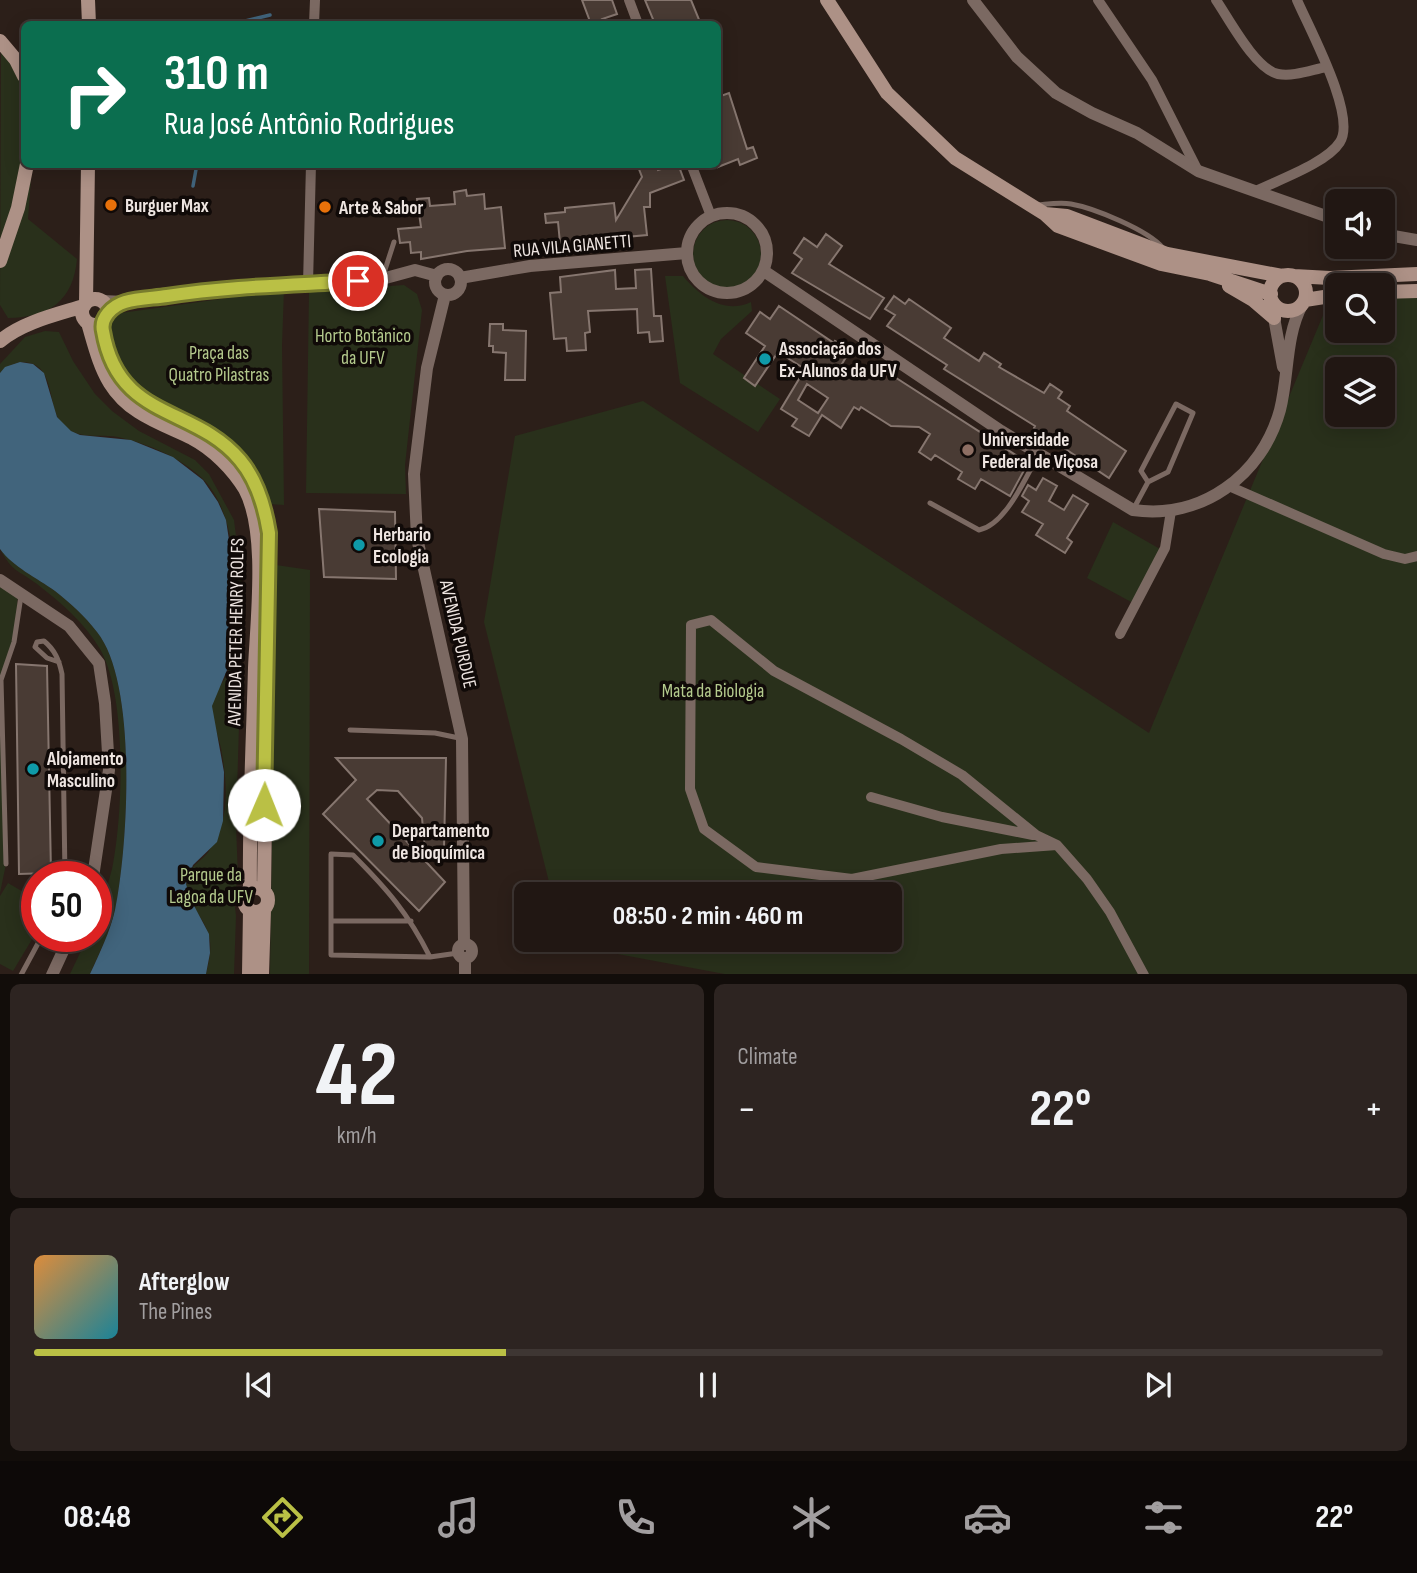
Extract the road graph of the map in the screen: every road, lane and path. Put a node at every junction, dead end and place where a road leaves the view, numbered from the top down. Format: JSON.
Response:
{"nodes":[{"id":1,"x":88,"y":0,"type":"edge"},
{"id":2,"x":315,"y":0,"type":"edge"},
{"id":3,"x":629,"y":0,"type":"edge"},
{"id":4,"x":827,"y":0,"type":"edge"},
{"id":5,"x":973,"y":0,"type":"edge"},
{"id":6,"x":1098,"y":0,"type":"edge"},
{"id":7,"x":1216,"y":0,"type":"edge"},
{"id":8,"x":1297,"y":0,"type":"edge"},
{"id":9,"x":89,"y":21,"type":"edge"},
{"id":10,"x":314,"y":21,"type":"edge"},
{"id":11,"x":637,"y":21,"type":"edge"},
{"id":12,"x":0,"y":41,"type":"edge"},
{"id":13,"x":1326,"y":67,"type":"junction"},
{"id":14,"x":21,"y":70,"type":"edge"},
{"id":15,"x":26,"y":168,"type":"edge"},
{"id":16,"x":88,"y":168,"type":"edge"},
{"id":17,"x":311,"y":168,"type":"edge"},
{"id":18,"x":693,"y":168,"type":"edge"},
{"id":19,"x":1198,"y":171,"type":"junction"},
{"id":20,"x":1256,"y":191,"type":"junction"},
{"id":21,"x":1029,"y":206,"type":"junction"},
{"id":22,"x":1045,"y":214,"type":"junction"},
{"id":23,"x":711,"y":216,"type":"junction"},
{"id":24,"x":1325,"y":216,"type":"edge"},
{"id":25,"x":1395,"y":236,"type":"edge"},
{"id":26,"x":1417,"y":240,"type":"edge"},
{"id":27,"x":394,"y":242,"type":"dead end"},
{"id":28,"x":687,"y":253,"type":"junction"},
{"id":29,"x":1167,"y":254,"type":"junction"},
{"id":30,"x":0,"y":261,"type":"edge"},
{"id":31,"x":764,"y":271,"type":"junction"},
{"id":32,"x":1210,"y":274,"type":"junction"},
{"id":33,"x":1417,"y":274,"type":"edge"},
{"id":34,"x":437,"y":276,"type":"junction"},
{"id":35,"x":1288,"y":276,"type":"junction"},
{"id":36,"x":460,"y":278,"type":"junction"},
{"id":37,"x":382,"y":279,"type":"junction"},
{"id":38,"x":308,"y":284,"type":"junction"},
{"id":39,"x":1417,"y":290,"type":"edge"},
{"id":40,"x":1395,"y":291,"type":"edge"},
{"id":41,"x":445,"y":295,"type":"junction"},
{"id":42,"x":1325,"y":297,"type":"edge"},
{"id":43,"x":1303,"y":302,"type":"junction"},
{"id":44,"x":1273,"y":306,"type":"junction"},
{"id":45,"x":93,"y":311,"type":"junction"},
{"id":46,"x":4,"y":335,"type":"edge"},
{"id":47,"x":1285,"y":377,"type":"junction"},
{"id":48,"x":1039,"y":454,"type":"junction"},
{"id":49,"x":1149,"y":482,"type":"junction"},
{"id":50,"x":1231,"y":487,"type":"junction"},
{"id":51,"x":930,"y":503,"type":"dead end"},
{"id":52,"x":1133,"y":510,"type":"junction"},
{"id":53,"x":1171,"y":511,"type":"junction"},
{"id":54,"x":1417,"y":556,"type":"edge"},
{"id":55,"x":0,"y":580,"type":"edge"},
{"id":56,"x":21,"y":596,"type":"junction"},
{"id":57,"x":1120,"y":634,"type":"dead end"},
{"id":58,"x":59,"y":662,"type":"junction"},
{"id":59,"x":351,"y":730,"type":"dead end"},
{"id":60,"x":463,"y":738,"type":"junction"},
{"id":61,"x":871,"y":797,"type":"dead end"},
{"id":62,"x":1036,"y":835,"type":"junction"},
{"id":63,"x":1057,"y":845,"type":"junction"},
{"id":64,"x":65,"y":861,"type":"edge"},
{"id":65,"x":95,"y":861,"type":"edge"},
{"id":66,"x":6,"y":864,"type":"dead end"},
{"id":67,"x":257,"y":891,"type":"junction"},
{"id":68,"x":257,"y":910,"type":"junction"},
{"id":69,"x":411,"y":920,"type":"junction"},
{"id":70,"x":332,"y":921,"type":"junction"},
{"id":71,"x":33,"y":952,"type":"edge"},
{"id":72,"x":63,"y":952,"type":"edge"},
{"id":73,"x":462,"y":952,"type":"junction"},
{"id":74,"x":430,"y":957,"type":"junction"},
{"id":75,"x":22,"y":974,"type":"edge"},
{"id":76,"x":52,"y":974,"type":"edge"},
{"id":77,"x":249,"y":974,"type":"edge"},
{"id":78,"x":262,"y":974,"type":"edge"},
{"id":79,"x":465,"y":974,"type":"edge"},
{"id":80,"x":1143,"y":974,"type":"edge"}],
"edges":[{"from":1,"to":9,"type":"main road"},
{"from":2,"to":10,"type":"street"},
{"from":3,"to":11,"type":"street"},
{"from":4,"to":21,"type":"main road"},
{"from":5,"to":19,"type":"street"},
{"from":6,"to":19,"type":"street"},
{"from":7,"to":13,"type":"street"},
{"from":8,"to":13,"type":"street"},
{"from":12,"to":14,"type":"main road"},
{"from":13,"to":20,"type":"street"},
{"from":15,"to":30,"type":"main road"},
{"from":16,"to":45,"type":"main road","name":"AVENIDA PETER HENRY ROLFS"},
{"from":17,"to":38,"type":"street"},
{"from":18,"to":23,"type":"street"},
{"from":19,"to":20,"type":"street"},
{"from":20,"to":24,"type":"street"},
{"from":21,"to":22,"type":"main road"},
{"from":21,"to":29,"type":"lane"},
{"from":22,"to":29,"type":"main road"},
{"from":22,"to":32,"type":"main road"},
{"from":23,"to":28,"type":"street"},
{"from":23,"to":31,"type":"street"},
{"from":25,"to":26,"type":"street"},
{"from":27,"to":37,"type":"lane"},
{"from":28,"to":31,"type":"street"},
{"from":28,"to":36,"type":"street","name":"RUA VILA GIANETTI"},
{"from":29,"to":35,"type":"main road"},
{"from":31,"to":48,"type":"street"},
{"from":32,"to":44,"type":"main road"},
{"from":32,"to":44,"type":"main road"},
{"from":33,"to":35,"type":"main road"},
{"from":34,"to":36,"type":"street"},
{"from":34,"to":37,"type":"street"},
{"from":34,"to":41,"type":"street"},
{"from":35,"to":43,"type":"main road"},
{"from":35,"to":44,"type":"main road"},
{"from":36,"to":41,"type":"street"},
{"from":37,"to":38,"type":"street"},
{"from":38,"to":45,"type":"street"},
{"from":39,"to":40,"type":"main road"},
{"from":41,"to":60,"type":"street","name":"AVENIDA PURDUE"},
{"from":42,"to":43,"type":"main road"},
{"from":43,"to":44,"type":"main road"},
{"from":43,"to":47,"type":"street"},
{"from":44,"to":47,"type":"street"},
{"from":45,"to":46,"type":"main road"},
{"from":45,"to":67,"type":"main road","name":"AVENIDA PETER HENRY ROLFS"},
{"from":47,"to":50,"type":"street"},
{"from":48,"to":51,"type":"lane"},
{"from":48,"to":52,"type":"street"},
{"from":49,"to":49,"type":"lane"},
{"from":49,"to":52,"type":"lane"},
{"from":50,"to":53,"type":"street"},
{"from":50,"to":54,"type":"street"},
{"from":52,"to":53,"type":"street"},
{"from":53,"to":57,"type":"street"},
{"from":55,"to":56,"type":"street"},
{"from":56,"to":65,"type":"street"},
{"from":56,"to":66,"type":"lane"},
{"from":58,"to":58,"type":"lane"},
{"from":58,"to":64,"type":"lane"},
{"from":59,"to":60,"type":"lane"},
{"from":60,"to":73,"type":"street","name":"AVENIDA PURDUE"},
{"from":61,"to":62,"type":"street"},
{"from":62,"to":63,"type":"street"},
{"from":62,"to":63,"type":"street"},
{"from":63,"to":80,"type":"street"},
{"from":67,"to":68,"type":"main road"},
{"from":67,"to":68,"type":"main road"},
{"from":68,"to":77,"type":"main road"},
{"from":68,"to":78,"type":"main road"},
{"from":69,"to":70,"type":"lane"},
{"from":69,"to":70,"type":"lane"},
{"from":69,"to":74,"type":"lane"},
{"from":70,"to":74,"type":"lane"},
{"from":71,"to":75,"type":"lane"},
{"from":72,"to":76,"type":"street"},
{"from":73,"to":74,"type":"lane"},
{"from":73,"to":79,"type":"street","name":"AVENIDA PURDUE"}]}
